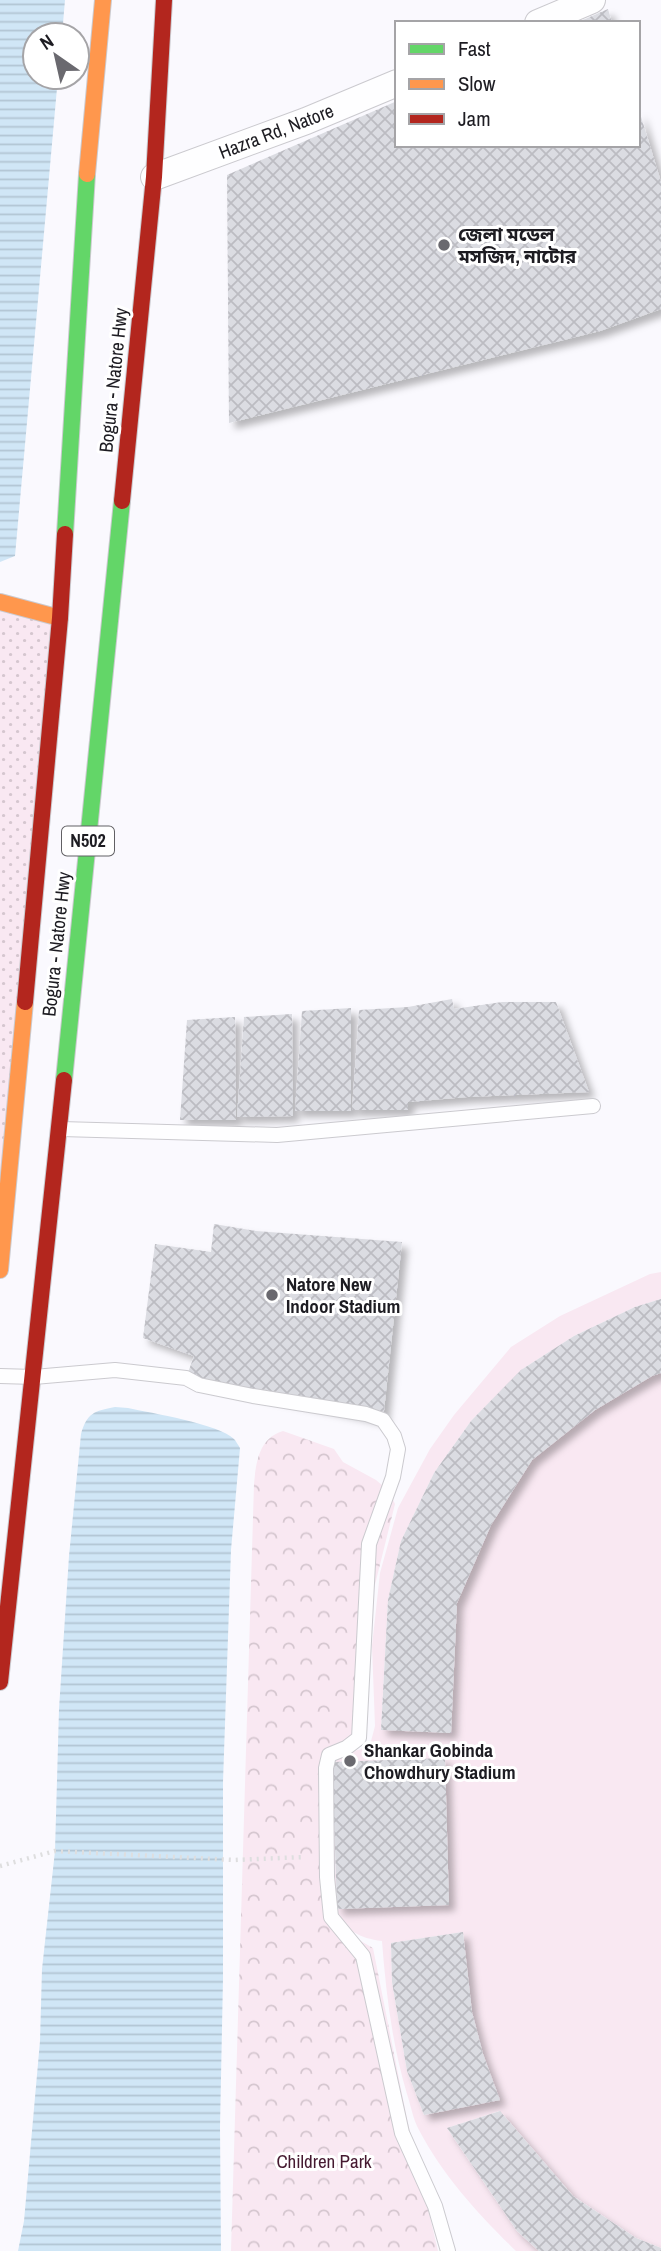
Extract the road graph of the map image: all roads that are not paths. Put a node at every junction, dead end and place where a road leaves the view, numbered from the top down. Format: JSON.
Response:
{"nodes":[{"id":1,"x":103,"y":0,"type":"edge"},
{"id":2,"x":164,"y":0,"type":"edge"},
{"id":3,"x":592,"y":0,"type":"edge"},
{"id":4,"x":543,"y":21,"type":"edge"},
{"id":5,"x":395,"y":84,"type":"edge"},
{"id":6,"x":154,"y":177,"type":"junction"},
{"id":7,"x":0,"y":602,"type":"edge"},
{"id":8,"x":66,"y":621,"type":"junction"},
{"id":9,"x":593,"y":1106,"type":"dead end"},
{"id":10,"x":59,"y":1129,"type":"junction"},
{"id":11,"x":3,"y":1214,"type":"edge"},
{"id":12,"x":0,"y":1270,"type":"edge"},
{"id":13,"x":0,"y":1376,"type":"edge"},
{"id":14,"x":34,"y":1377,"type":"junction"},
{"id":15,"x":0,"y":1682,"type":"edge"},
{"id":16,"x":448,"y":2251,"type":"edge"}],
"edges":[{"from":1,"to":8,"type":"main road","name":"Bogura - Natore Hwy","number":"N502"},
{"from":2,"to":6,"type":"main road","name":"Bogura - Natore Hwy","number":"N502"},
{"from":3,"to":4,"type":"street"},
{"from":5,"to":6,"type":"street","name":"Hazra Rd, Natore"},
{"from":6,"to":10,"type":"main road","name":"Bogura - Natore Hwy","number":"N502"},
{"from":7,"to":8,"type":"main road"},
{"from":8,"to":11,"type":"main road","name":"Bogura - Natore Hwy","number":"N502"},
{"from":9,"to":10,"type":"lane"},
{"from":10,"to":14,"type":"main road","name":"Bogura - Natore Hwy","number":"N502"},
{"from":11,"to":12,"type":"main road","name":"Bogura - Natore Hwy","number":"N502"},
{"from":13,"to":14,"type":"lane"},
{"from":14,"to":15,"type":"main road","name":"Bogura - Natore Hwy","number":"N502"},
{"from":14,"to":16,"type":"lane"}]}
